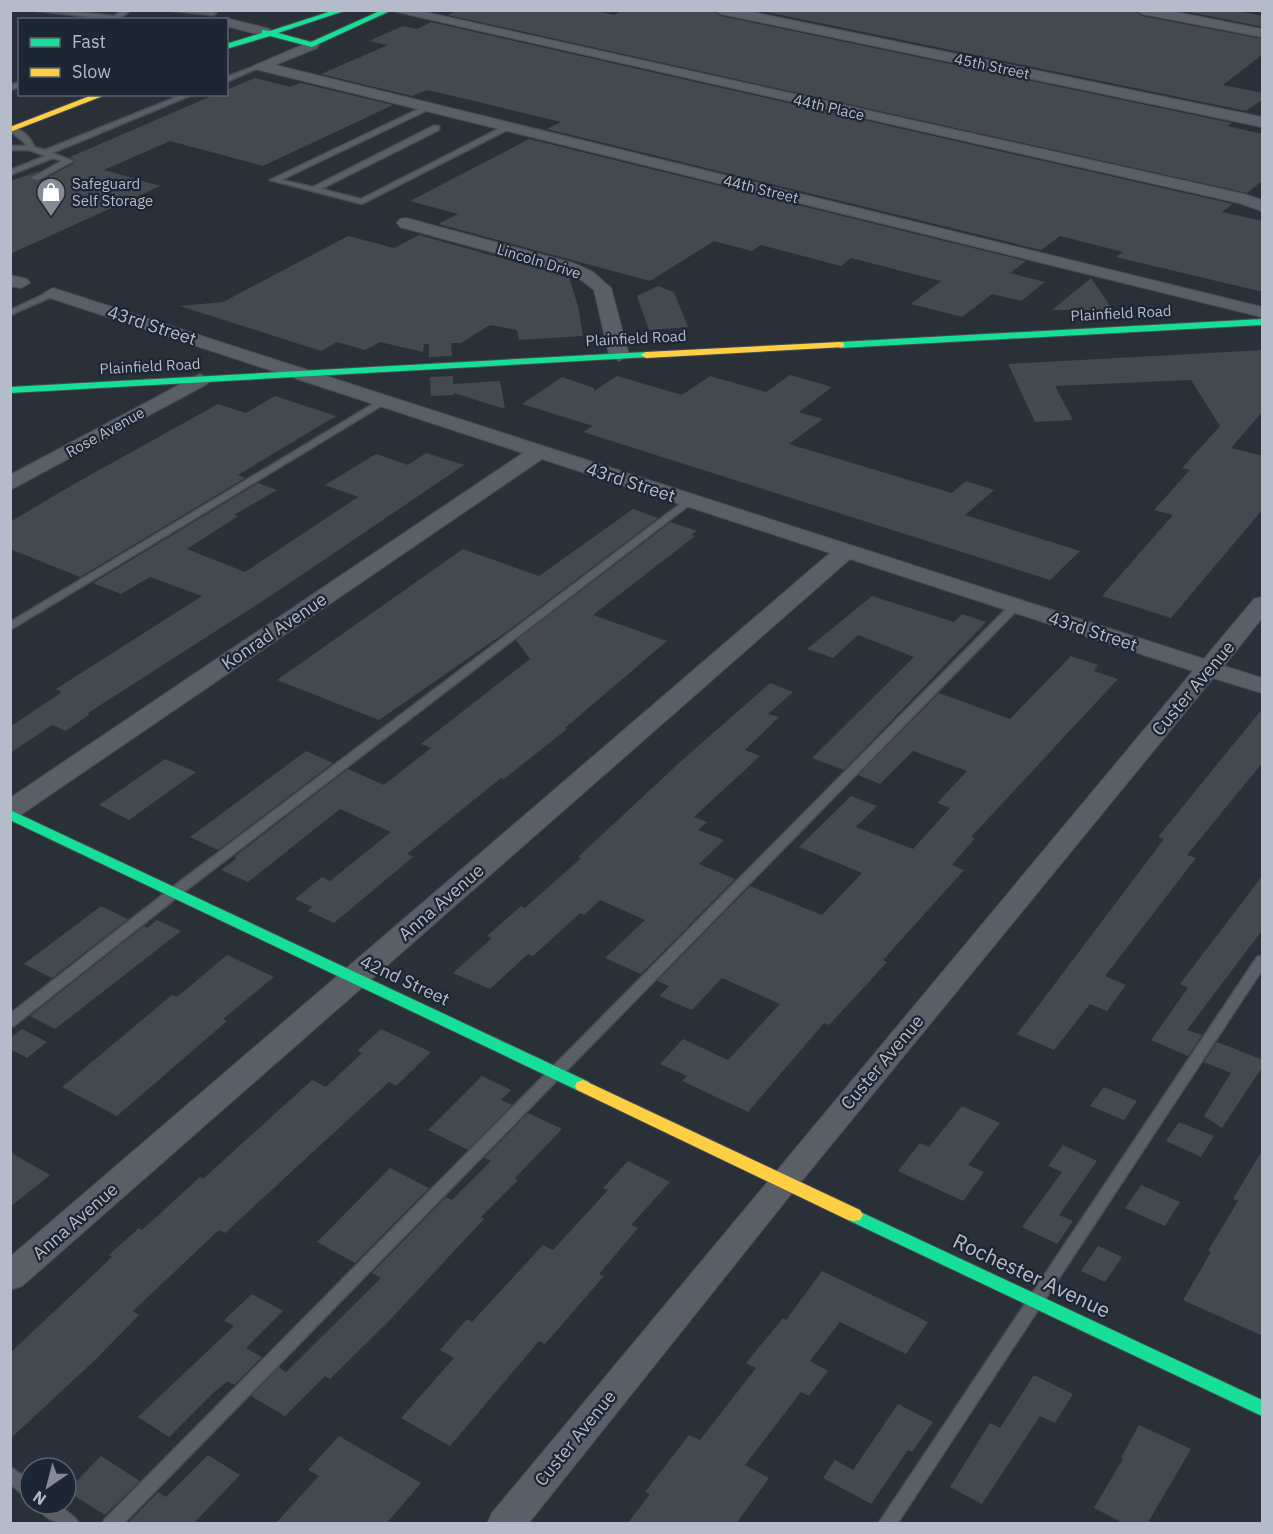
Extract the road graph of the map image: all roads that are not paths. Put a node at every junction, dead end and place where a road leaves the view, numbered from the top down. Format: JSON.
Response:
{"nodes":[{"id":1,"x":33,"y":10,"type":"edge"},
{"id":2,"x":128,"y":10,"type":"edge"},
{"id":3,"x":168,"y":10,"type":"edge"},
{"id":4,"x":306,"y":10,"type":"edge"},
{"id":5,"x":344,"y":10,"type":"edge"},
{"id":6,"x":389,"y":10,"type":"edge"},
{"id":7,"x":395,"y":10,"type":"edge"},
{"id":8,"x":721,"y":10,"type":"edge"},
{"id":9,"x":1142,"y":10,"type":"edge"},
{"id":10,"x":216,"y":14,"type":"edge"},
{"id":11,"x":103,"y":18,"type":"edge"},
{"id":12,"x":114,"y":18,"type":"edge"},
{"id":13,"x":228,"y":23,"type":"edge"},
{"id":14,"x":265,"y":32,"type":"junction"},
{"id":15,"x":1263,"y":33,"type":"edge"},
{"id":16,"x":312,"y":45,"type":"junction"},
{"id":17,"x":228,"y":46,"type":"edge"},
{"id":18,"x":260,"y":66,"type":"junction"},
{"id":19,"x":228,"y":79,"type":"edge"},
{"id":20,"x":99,"y":96,"type":"edge"},
{"id":21,"x":186,"y":96,"type":"edge"},
{"id":22,"x":430,"y":107,"type":"junction"},
{"id":23,"x":1263,"y":122,"type":"edge"},
{"id":24,"x":509,"y":127,"type":"junction"},
{"id":25,"x":436,"y":128,"type":"dead end"},
{"id":26,"x":12,"y":130,"type":"edge"},
{"id":27,"x":10,"y":148,"type":"edge"},
{"id":28,"x":30,"y":148,"type":"junction"},
{"id":29,"x":48,"y":155,"type":"junction"},
{"id":30,"x":10,"y":173,"type":"edge"},
{"id":31,"x":35,"y":178,"type":"dead end"},
{"id":32,"x":314,"y":190,"type":"junction"},
{"id":33,"x":1263,"y":206,"type":"edge"},
{"id":34,"x":406,"y":223,"type":"dead end"},
{"id":35,"x":53,"y":293,"type":"joint"},
{"id":36,"x":1263,"y":312,"type":"edge"},
{"id":37,"x":10,"y":313,"type":"edge"},
{"id":38,"x":1263,"y":322,"type":"edge"},
{"id":39,"x":620,"y":355,"type":"junction"},
{"id":40,"x":301,"y":374,"type":"junction"},
{"id":41,"x":200,"y":380,"type":"junction"},
{"id":42,"x":10,"y":390,"type":"edge"},
{"id":43,"x":383,"y":401,"type":"junction"},
{"id":44,"x":538,"y":452,"type":"junction"},
{"id":45,"x":10,"y":484,"type":"edge"},
{"id":46,"x":688,"y":501,"type":"junction"},
{"id":47,"x":846,"y":552,"type":"junction"},
{"id":48,"x":1263,"y":604,"type":"edge"},
{"id":49,"x":1015,"y":606,"type":"junction"},
{"id":50,"x":10,"y":627,"type":"edge"},
{"id":51,"x":1210,"y":669,"type":"junction"},
{"id":52,"x":1263,"y":686,"type":"edge"},
{"id":53,"x":10,"y":812,"type":"edge"},
{"id":54,"x":175,"y":892,"type":"junction"},
{"id":55,"x":1263,"y":960,"type":"edge"},
{"id":56,"x":356,"y":977,"type":"junction"},
{"id":57,"x":10,"y":1022,"type":"edge"},
{"id":58,"x":555,"y":1071,"type":"junction"},
{"id":59,"x":783,"y":1181,"type":"junction"},
{"id":60,"x":10,"y":1277,"type":"edge"},
{"id":61,"x":1038,"y":1300,"type":"junction"},
{"id":62,"x":1263,"y":1408,"type":"edge"},
{"id":63,"x":111,"y":1524,"type":"edge"},
{"id":64,"x":506,"y":1524,"type":"edge"},
{"id":65,"x":887,"y":1524,"type":"edge"}],
"edges":[{"from":1,"to":11,"type":"lane"},
{"from":2,"to":12,"type":"lane"},
{"from":3,"to":10,"type":"lane"},
{"from":4,"to":14,"type":"street"},
{"from":5,"to":14,"type":"street"},
{"from":6,"to":16,"type":"street"},
{"from":7,"to":33,"type":"street","name":"44th Place"},
{"from":8,"to":23,"type":"street","name":"45th Street"},
{"from":9,"to":15,"type":"street"},
{"from":13,"to":14,"type":"street"},
{"from":14,"to":16,"type":"street"},
{"from":14,"to":17,"type":"street"},
{"from":16,"to":18,"type":"street"},
{"from":18,"to":19,"type":"lane"},
{"from":18,"to":22,"type":"street","name":"44th Street"},
{"from":20,"to":26,"type":"street"},
{"from":21,"to":29,"type":"lane"},
{"from":22,"to":24,"type":"street","name":"44th Street"},
{"from":22,"to":32,"type":"lane"},
{"from":24,"to":32,"type":"lane"},
{"from":24,"to":36,"type":"street","name":"44th Street"},
{"from":25,"to":32,"type":"lane"},
{"from":26,"to":28,"type":"lane"},
{"from":27,"to":28,"type":"lane"},
{"from":28,"to":29,"type":"lane"},
{"from":29,"to":30,"type":"lane"},
{"from":29,"to":31,"type":"lane"},
{"from":34,"to":39,"type":"street","name":"Lincoln Drive"},
{"from":35,"to":37,"type":"lane"},
{"from":35,"to":40,"type":"street","name":"43rd Street"},
{"from":38,"to":39,"type":"street","name":"Plainfield Road"},
{"from":39,"to":40,"type":"street","name":"Plainfield Road"},
{"from":40,"to":41,"type":"street","name":"Plainfield Road"},
{"from":40,"to":43,"type":"street","name":"43rd Street"},
{"from":41,"to":42,"type":"street","name":"Plainfield Road"},
{"from":41,"to":45,"type":"street","name":"Rose Avenue"},
{"from":43,"to":44,"type":"street","name":"43rd Street"},
{"from":43,"to":50,"type":"lane"},
{"from":44,"to":46,"type":"street","name":"43rd Street"},
{"from":44,"to":53,"type":"street","name":"Konrad Avenue"},
{"from":46,"to":47,"type":"street","name":"43rd Street"},
{"from":46,"to":54,"type":"lane"},
{"from":47,"to":49,"type":"street","name":"43rd Street"},
{"from":47,"to":56,"type":"street","name":"Anna Avenue"},
{"from":48,"to":51,"type":"street","name":"Custer Avenue"},
{"from":49,"to":51,"type":"street","name":"43rd Street"},
{"from":49,"to":58,"type":"lane"},
{"from":51,"to":52,"type":"street","name":"43rd Street"},
{"from":51,"to":59,"type":"street","name":"Custer Avenue"},
{"from":53,"to":54,"type":"street","name":"42nd Street"},
{"from":54,"to":56,"type":"street","name":"42nd Street"},
{"from":54,"to":57,"type":"lane"},
{"from":55,"to":61,"type":"lane"},
{"from":56,"to":58,"type":"street","name":"42nd Street"},
{"from":56,"to":60,"type":"street","name":"Anna Avenue"},
{"from":58,"to":59,"type":"street","name":"42nd Street"},
{"from":58,"to":63,"type":"lane"},
{"from":59,"to":61,"type":"street","name":"Rochester Avenue"},
{"from":59,"to":64,"type":"street","name":"Custer Avenue"},
{"from":61,"to":62,"type":"street","name":"Rochester Avenue"},
{"from":61,"to":65,"type":"lane"}]}
